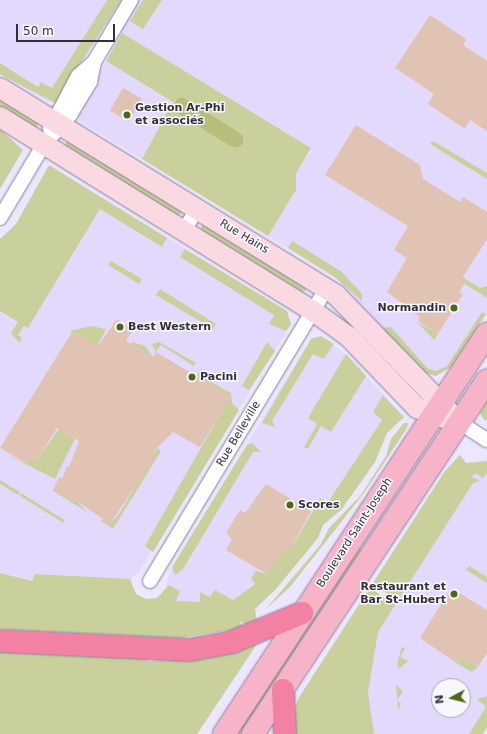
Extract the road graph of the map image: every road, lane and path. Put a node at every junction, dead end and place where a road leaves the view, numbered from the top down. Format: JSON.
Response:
{"nodes":[{"id":1,"x":131,"y":0,"type":"edge"},
{"id":2,"x":0,"y":88,"type":"edge"},
{"id":3,"x":0,"y":117,"type":"edge"},
{"id":4,"x":58,"y":122,"type":"junction"},
{"id":5,"x":43,"y":146,"type":"junction"},
{"id":6,"x":197,"y":209,"type":"junction"},
{"id":7,"x":0,"y":218,"type":"edge"},
{"id":8,"x":184,"y":230,"type":"junction"},
{"id":9,"x":327,"y":288,"type":"junction"},
{"id":10,"x":313,"y":311,"type":"junction"},
{"id":11,"x":487,"y":334,"type":"edge"},
{"id":12,"x":487,"y":380,"type":"edge"},
{"id":13,"x":436,"y":409,"type":"junction"},
{"id":14,"x":459,"y":422,"type":"junction"},
{"id":15,"x":487,"y":440,"type":"edge"},
{"id":16,"x":150,"y":581,"type":"dead end"},
{"id":17,"x":302,"y":613,"type":"junction"},
{"id":18,"x":0,"y":641,"type":"edge"},
{"id":19,"x":283,"y":690,"type":"junction"},
{"id":20,"x":224,"y":734,"type":"edge"},
{"id":21,"x":253,"y":734,"type":"edge"},
{"id":22,"x":285,"y":734,"type":"edge"}],
"edges":[{"from":1,"to":4,"type":"street"},
{"from":2,"to":4,"type":"street","name":"Rue Hains"},
{"from":3,"to":5,"type":"street","name":"Rue Hains"},
{"from":4,"to":5,"type":"street"},
{"from":4,"to":6,"type":"street","name":"Rue Hains"},
{"from":5,"to":7,"type":"street"},
{"from":5,"to":8,"type":"street","name":"Rue Hains"},
{"from":6,"to":8,"type":"street"},
{"from":6,"to":9,"type":"street","name":"Rue Hains"},
{"from":8,"to":10,"type":"street","name":"Rue Hains"},
{"from":9,"to":10,"type":"street","name":"Rue Belleville"},
{"from":9,"to":13,"type":"street","name":"Rue Hains"},
{"from":10,"to":13,"type":"street","name":"Rue Hains"},
{"from":10,"to":16,"type":"street","name":"Rue Belleville"},
{"from":11,"to":13,"type":"main road","name":"Boulevard Saint-Joseph"},
{"from":12,"to":14,"type":"main road"},
{"from":13,"to":14,"type":"street","name":"Rue Hains"},
{"from":13,"to":17,"type":"main road","name":"Boulevard Saint-Joseph"},
{"from":14,"to":15,"type":"street","name":"Rue Hains"},
{"from":14,"to":19,"type":"main road"},
{"from":17,"to":18,"type":"highway"},
{"from":17,"to":20,"type":"main road","name":"Boulevard Saint-Joseph"},
{"from":19,"to":21,"type":"main road"},
{"from":19,"to":22,"type":"highway"}]}
